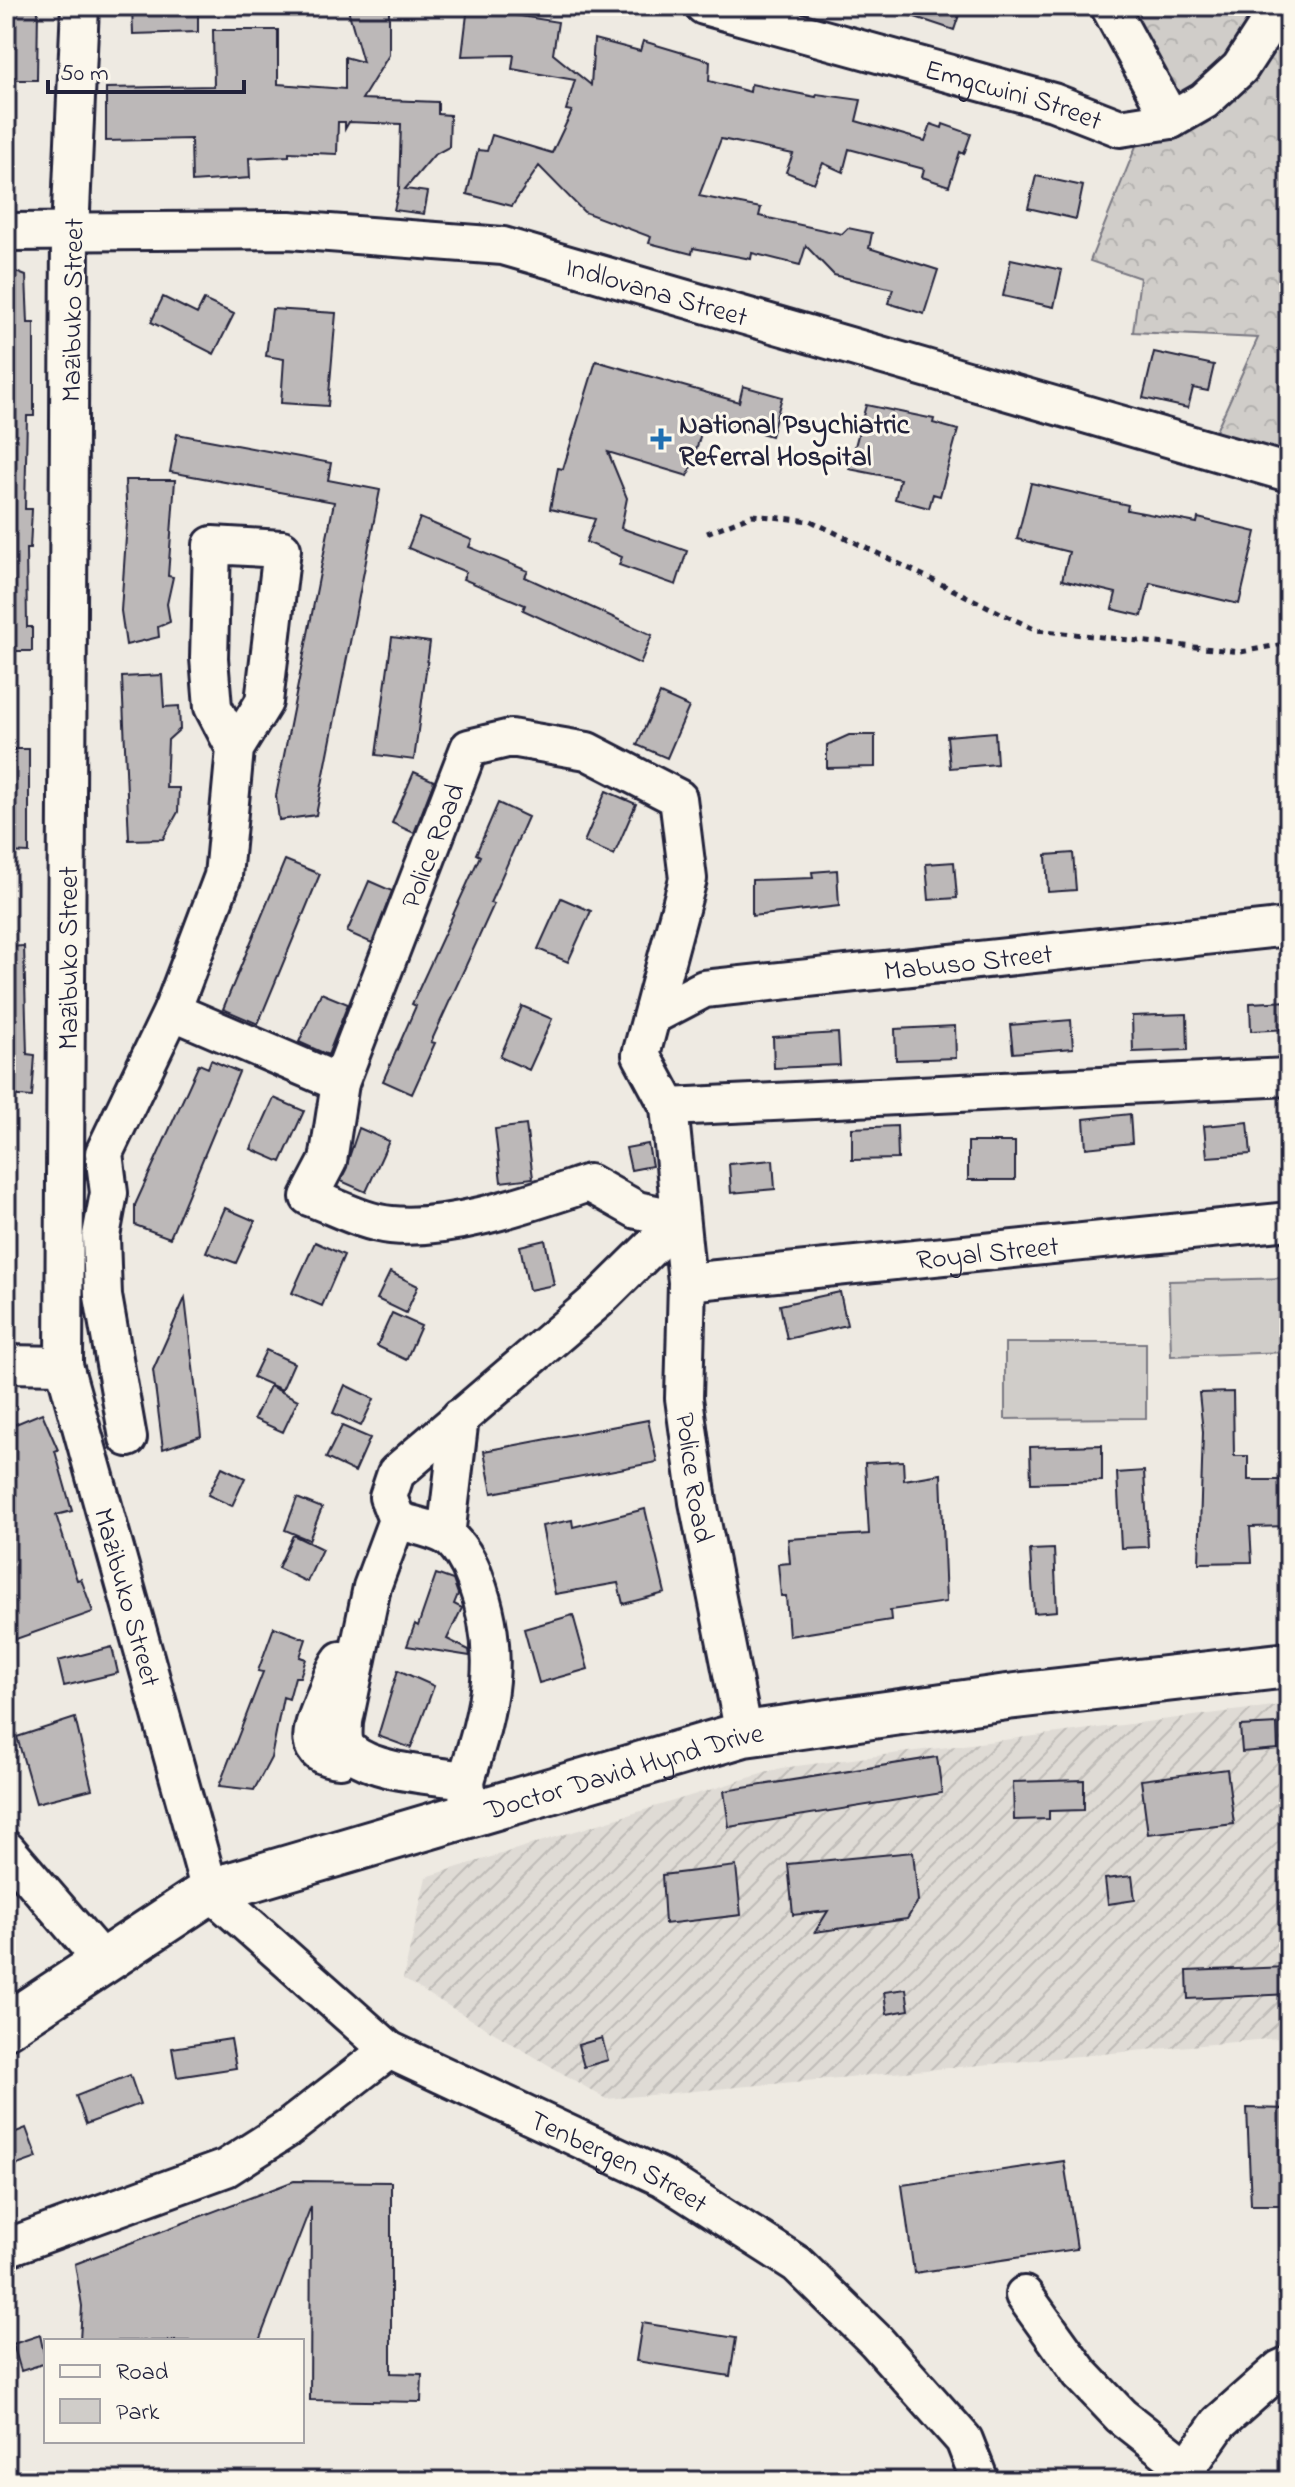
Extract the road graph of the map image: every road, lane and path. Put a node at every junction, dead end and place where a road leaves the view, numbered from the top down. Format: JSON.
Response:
{"nodes":[{"id":1,"x":80,"y":6,"type":"edge"},
{"id":2,"x":704,"y":6,"type":"edge"},
{"id":3,"x":1109,"y":6,"type":"edge"},
{"id":4,"x":1280,"y":6,"type":"edge"},
{"id":5,"x":1171,"y":120,"type":"junction"},
{"id":6,"x":6,"y":232,"type":"edge"},
{"id":7,"x":70,"y":233,"type":"junction"},
{"id":8,"x":1289,"y":473,"type":"edge"},
{"id":9,"x":707,"y":533,"type":"dead end"},
{"id":10,"x":1289,"y":643,"type":"edge"},
{"id":11,"x":209,"y":658,"type":"junction"},
{"id":12,"x":269,"y":661,"type":"junction"},
{"id":13,"x":235,"y":749,"type":"junction"},
{"id":14,"x":1289,"y":927,"type":"edge"},
{"id":15,"x":172,"y":1011,"type":"junction"},
{"id":16,"x":654,"y":1015,"type":"junction"},
{"id":17,"x":1289,"y":1077,"type":"edge"},
{"id":18,"x":340,"y":1083,"type":"junction"},
{"id":19,"x":669,"y":1107,"type":"junction"},
{"id":20,"x":680,"y":1219,"type":"junction"},
{"id":21,"x":1289,"y":1221,"type":"edge"},
{"id":22,"x":687,"y":1282,"type":"junction"},
{"id":23,"x":6,"y":1364,"type":"edge"},
{"id":24,"x":64,"y":1365,"type":"junction"},
{"id":25,"x":460,"y":1417,"type":"junction"},
{"id":26,"x":128,"y":1438,"type":"dead end"},
{"id":27,"x":397,"y":1520,"type":"junction"},
{"id":28,"x":446,"y":1536,"type":"junction"},
{"id":29,"x":1289,"y":1665,"type":"edge"},
{"id":30,"x":744,"y":1734,"type":"junction"},
{"id":31,"x":467,"y":1797,"type":"junction"},
{"id":32,"x":6,"y":1849,"type":"edge"},
{"id":33,"x":210,"y":1891,"type":"junction"},
{"id":34,"x":105,"y":1964,"type":"junction"},
{"id":35,"x":6,"y":2026,"type":"edge"},
{"id":36,"x":389,"y":2050,"type":"junction"},
{"id":37,"x":6,"y":2248,"type":"edge"},
{"id":38,"x":1024,"y":2295,"type":"dead end"},
{"id":39,"x":1289,"y":2365,"type":"edge"},
{"id":40,"x":1182,"y":2475,"type":"edge"},
{"id":41,"x":980,"y":2481,"type":"edge"}],
"edges":[{"from":1,"to":7,"type":"street","name":"Mazibuko Street"},
{"from":2,"to":5,"type":"street","name":"Emgcwini Street"},
{"from":3,"to":5,"type":"street"},
{"from":4,"to":5,"type":"street","name":"Emgcwini Street"},
{"from":6,"to":7,"type":"street","name":"Indlovana Street"},
{"from":7,"to":8,"type":"street","name":"Indlovana Street"},
{"from":7,"to":24,"type":"street","name":"Mazibuko Street"},
{"from":9,"to":10,"type":"path"},
{"from":11,"to":12,"type":"street"},
{"from":11,"to":12,"type":"street"},
{"from":11,"to":13,"type":"street"},
{"from":12,"to":13,"type":"street"},
{"from":13,"to":15,"type":"street"},
{"from":14,"to":16,"type":"street","name":"Mabuso Street"},
{"from":15,"to":18,"type":"street"},
{"from":15,"to":26,"type":"street"},
{"from":16,"to":18,"type":"street","name":"Police Road"},
{"from":16,"to":19,"type":"street","name":"Police Road"},
{"from":17,"to":19,"type":"street"},
{"from":18,"to":20,"type":"street","name":"Police Road"},
{"from":19,"to":20,"type":"street","name":"Police Road"},
{"from":20,"to":22,"type":"street","name":"Police Road"},
{"from":20,"to":25,"type":"street"},
{"from":21,"to":22,"type":"street","name":"Royal Street"},
{"from":22,"to":30,"type":"street","name":"Police Road"},
{"from":23,"to":24,"type":"street"},
{"from":24,"to":33,"type":"street","name":"Mazibuko Street"},
{"from":25,"to":27,"type":"street"},
{"from":25,"to":28,"type":"street"},
{"from":27,"to":28,"type":"street"},
{"from":27,"to":31,"type":"street"},
{"from":28,"to":31,"type":"street"},
{"from":29,"to":30,"type":"main road","name":"Doctor David Hynd Drive"},
{"from":30,"to":31,"type":"main road","name":"Doctor David Hynd Drive"},
{"from":31,"to":33,"type":"main road","name":"Doctor David Hynd Drive"},
{"from":32,"to":34,"type":"street"},
{"from":33,"to":34,"type":"main road","name":"Doctor David Hynd Drive"},
{"from":33,"to":36,"type":"street","name":"Tenbergen Street"},
{"from":34,"to":35,"type":"main road","name":"Doctor David Hynd Drive"},
{"from":36,"to":37,"type":"street"},
{"from":36,"to":41,"type":"street","name":"Tenbergen Street"},
{"from":38,"to":40,"type":"street"},
{"from":39,"to":40,"type":"street"}]}
